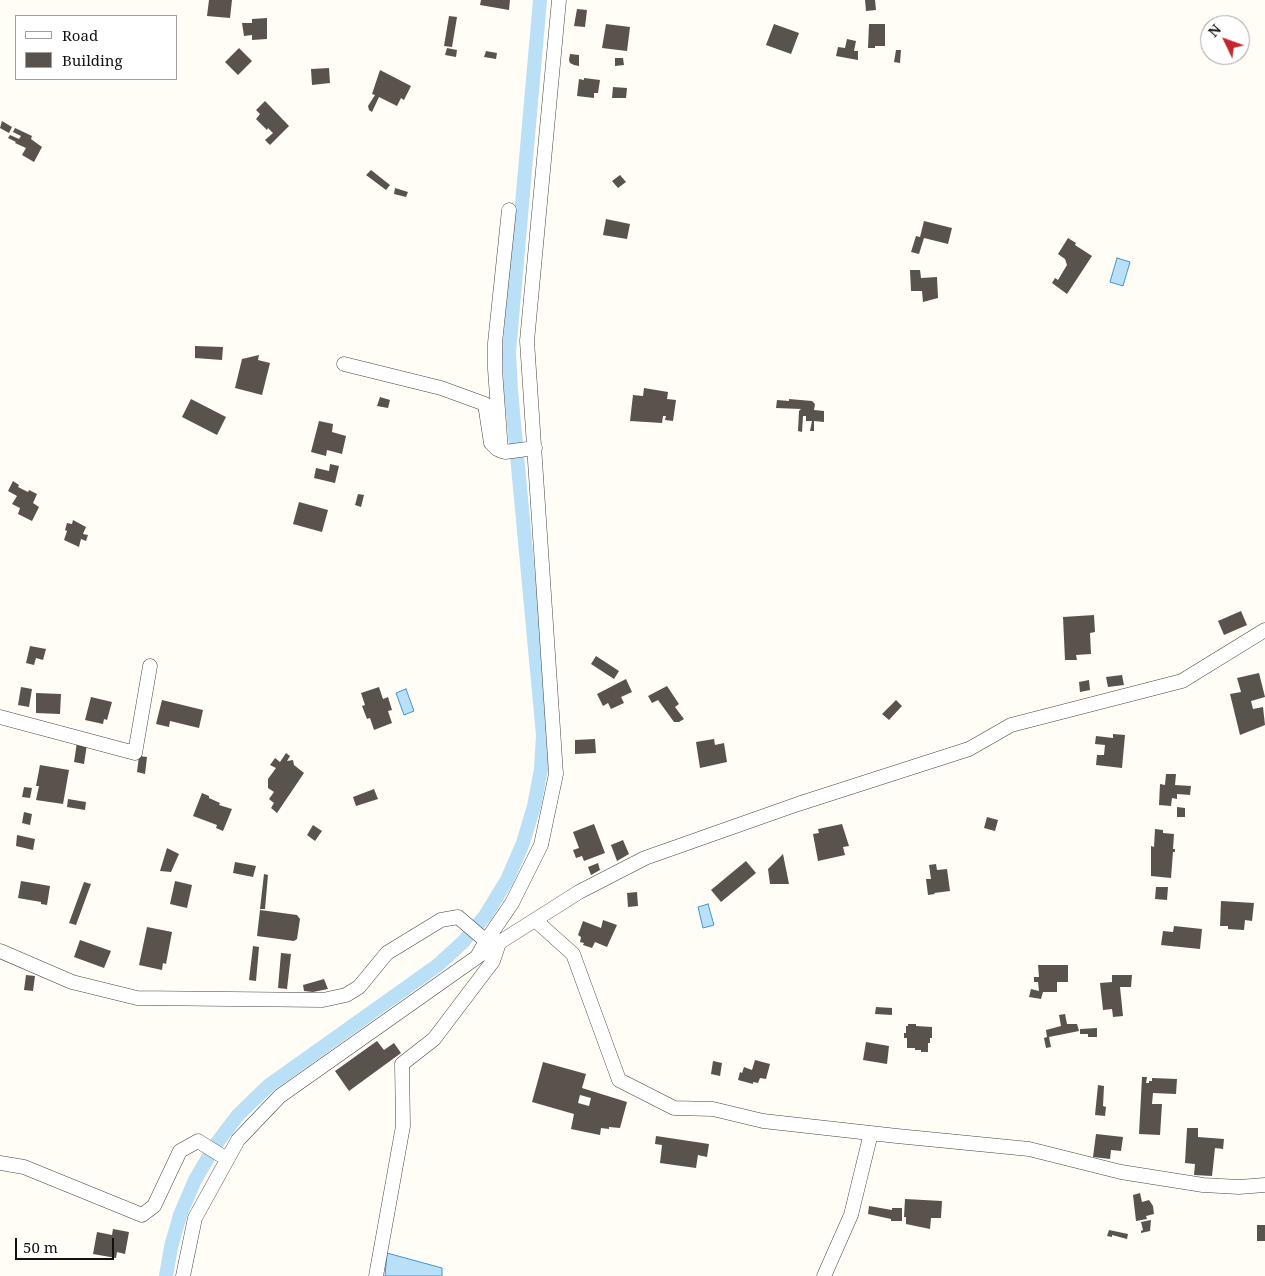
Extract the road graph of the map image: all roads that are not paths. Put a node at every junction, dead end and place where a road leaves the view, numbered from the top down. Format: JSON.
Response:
{"nodes":[{"id":1,"x":559,"y":0,"type":"edge"},
{"id":2,"x":508,"y":210,"type":"dead end"},
{"id":3,"x":344,"y":364,"type":"dead end"},
{"id":4,"x":535,"y":448,"type":"junction"},
{"id":5,"x":503,"y":451,"type":"junction"},
{"id":6,"x":1265,"y":630,"type":"edge"},
{"id":7,"x":150,"y":666,"type":"dead end"},
{"id":8,"x":0,"y":717,"type":"edge"},
{"id":9,"x":535,"y":920,"type":"junction"},
{"id":10,"x":492,"y":942,"type":"junction"},
{"id":11,"x":0,"y":951,"type":"edge"},
{"id":12,"x":871,"y":1133,"type":"junction"},
{"id":13,"x":227,"y":1159,"type":"junction"},
{"id":14,"x":0,"y":1162,"type":"edge"},
{"id":15,"x":1265,"y":1185,"type":"edge"},
{"id":16,"x":183,"y":1276,"type":"edge"},
{"id":17,"x":376,"y":1276,"type":"edge"},
{"id":18,"x":824,"y":1276,"type":"edge"}],
"edges":[{"from":1,"to":4,"type":"street"},
{"from":2,"to":5,"type":"street"},
{"from":3,"to":5,"type":"street"},
{"from":4,"to":5,"type":"street"},
{"from":4,"to":10,"type":"street"},
{"from":6,"to":9,"type":"street"},
{"from":7,"to":8,"type":"street"},
{"from":9,"to":10,"type":"street"},
{"from":9,"to":12,"type":"street"},
{"from":10,"to":11,"type":"street"},
{"from":10,"to":13,"type":"street"},
{"from":10,"to":17,"type":"street"},
{"from":12,"to":15,"type":"street"},
{"from":12,"to":18,"type":"street"},
{"from":13,"to":14,"type":"street"},
{"from":13,"to":16,"type":"street"}]}
